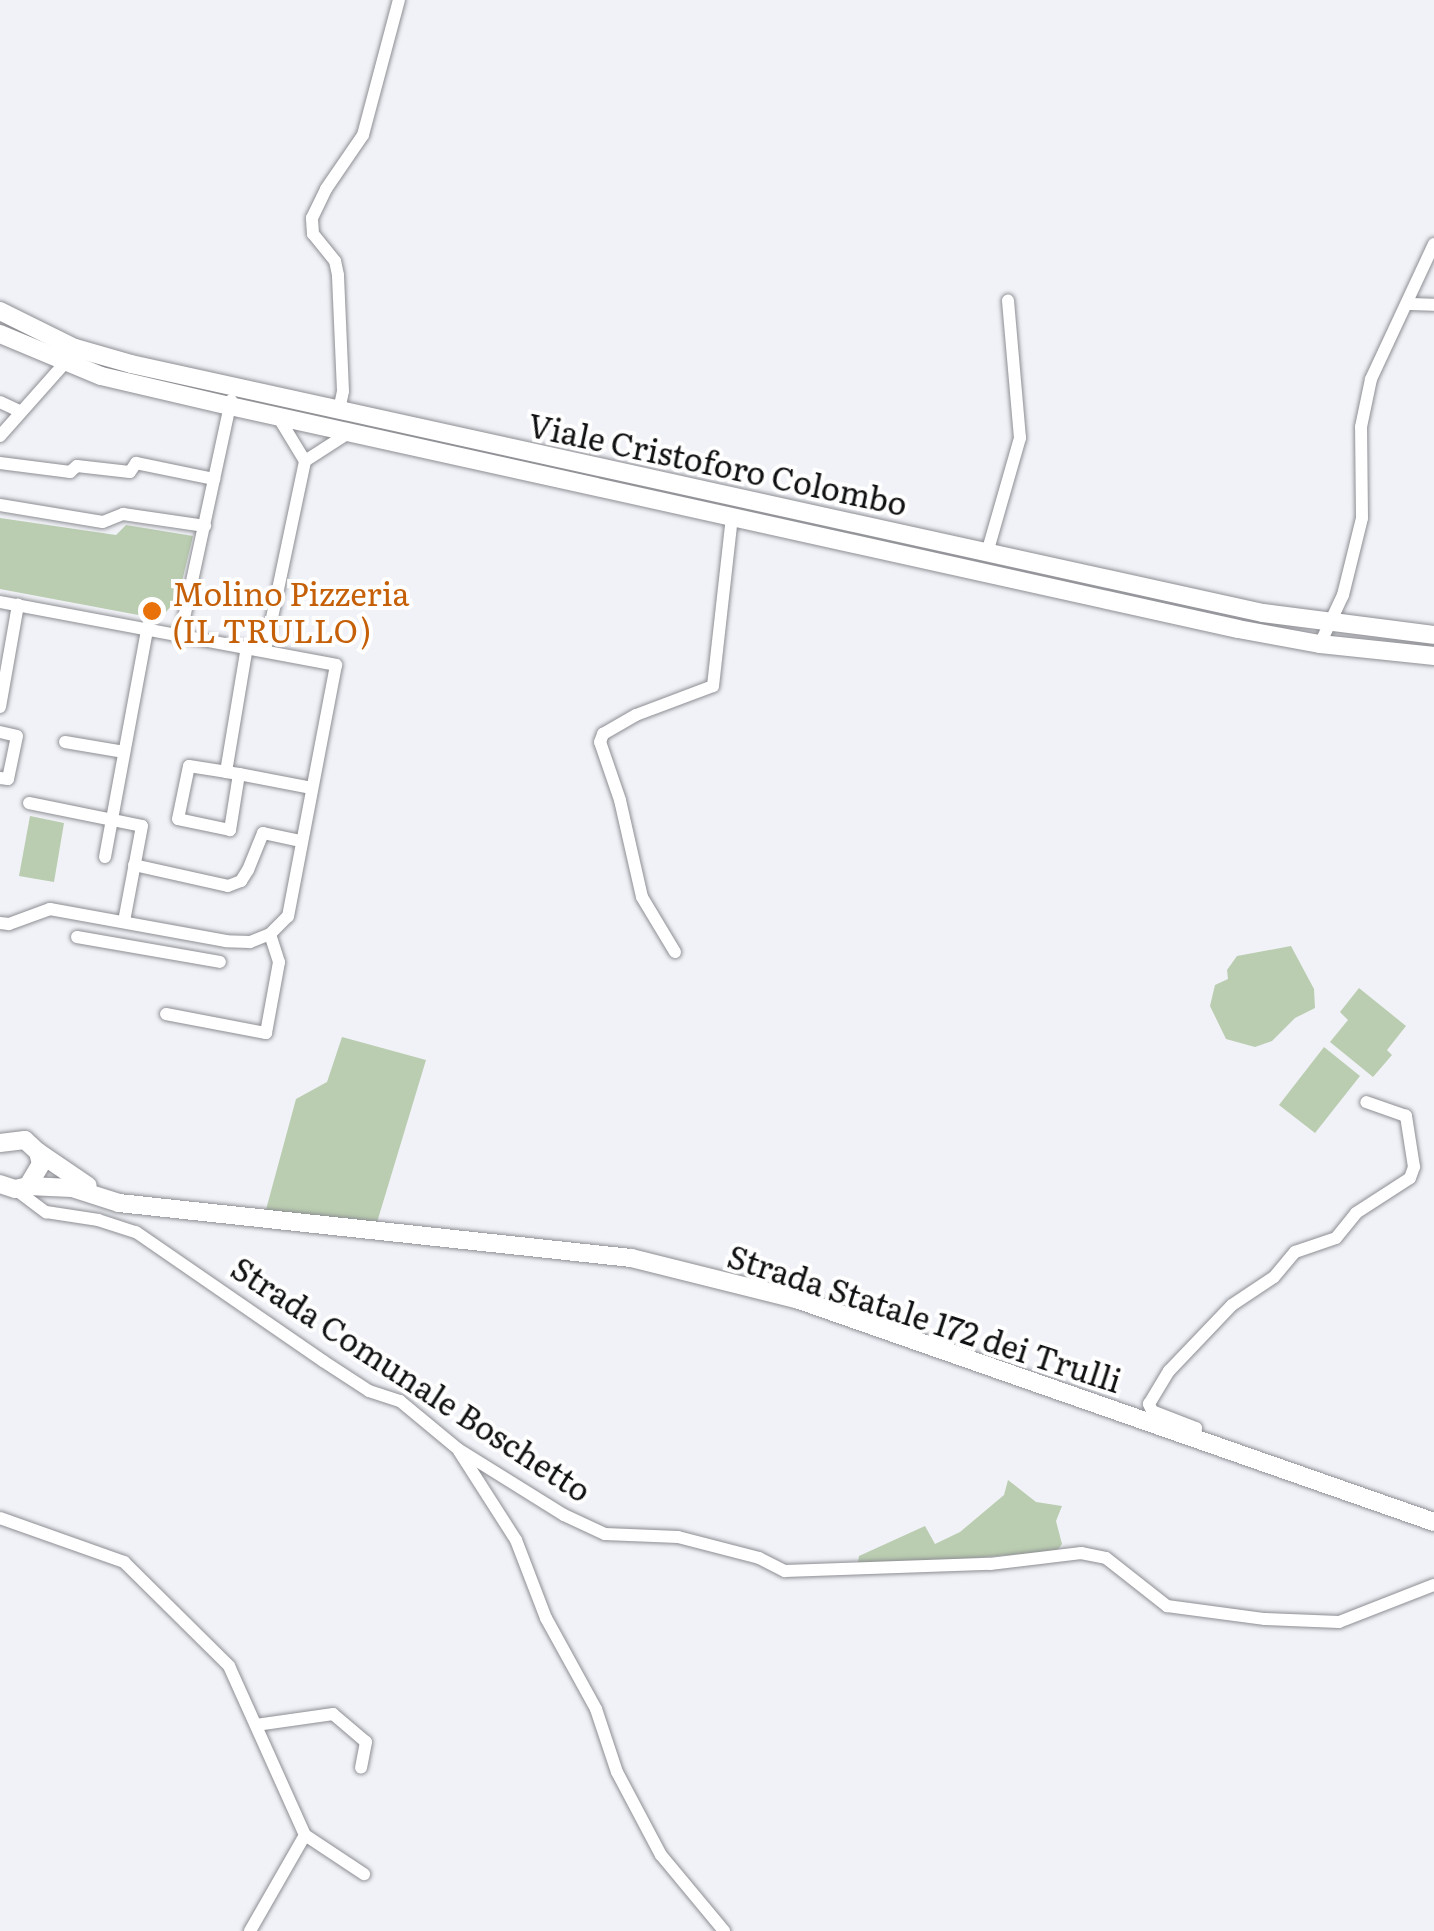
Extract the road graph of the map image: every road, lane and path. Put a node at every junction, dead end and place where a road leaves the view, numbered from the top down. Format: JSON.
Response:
{"nodes":[{"id":1,"x":400,"y":0,"type":"edge"},
{"id":2,"x":1434,"y":244,"type":"edge"},
{"id":3,"x":1008,"y":301,"type":"dead end"},
{"id":4,"x":1410,"y":304,"type":"junction"},
{"id":5,"x":1434,"y":305,"type":"edge"},
{"id":6,"x":0,"y":311,"type":"edge"},
{"id":7,"x":0,"y":334,"type":"edge"},
{"id":8,"x":69,"y":356,"type":"junction"},
{"id":9,"x":234,"y":386,"type":"junction"},
{"id":10,"x":0,"y":402,"type":"edge"},
{"id":11,"x":230,"y":406,"type":"junction"},
{"id":12,"x":339,"y":410,"type":"junction"},
{"id":13,"x":22,"y":412,"type":"junction"},
{"id":14,"x":277,"y":415,"type":"junction"},
{"id":15,"x":350,"y":432,"type":"junction"},
{"id":16,"x":0,"y":436,"type":"edge"},
{"id":17,"x":305,"y":460,"type":"junction"},
{"id":18,"x":0,"y":463,"type":"edge"},
{"id":19,"x":214,"y":479,"type":"junction"},
{"id":20,"x":651,"y":489,"type":"junction"},
{"id":21,"x":0,"y":505,"type":"edge"},
{"id":22,"x":732,"y":516,"type":"junction"},
{"id":23,"x":205,"y":526,"type":"junction"},
{"id":24,"x":988,"y":553,"type":"junction"},
{"id":25,"x":0,"y":602,"type":"edge"},
{"id":26,"x":18,"y":605,"type":"junction"},
{"id":27,"x":1327,"y":624,"type":"junction"},
{"id":28,"x":148,"y":626,"type":"junction"},
{"id":29,"x":181,"y":632,"type":"junction"},
{"id":30,"x":1434,"y":635,"type":"edge"},
{"id":31,"x":1320,"y":644,"type":"junction"},
{"id":32,"x":248,"y":647,"type":"junction"},
{"id":33,"x":266,"y":651,"type":"junction"},
{"id":34,"x":1434,"y":656,"type":"edge"},
{"id":35,"x":0,"y":707,"type":"edge"},
{"id":36,"x":0,"y":732,"type":"edge"},
{"id":37,"x":65,"y":742,"type":"dead end"},
{"id":38,"x":124,"y":752,"type":"junction"},
{"id":39,"x":232,"y":773,"type":"junction"},
{"id":40,"x":0,"y":778,"type":"edge"},
{"id":41,"x":312,"y":788,"type":"junction"},
{"id":42,"x":29,"y":803,"type":"dead end"},
{"id":43,"x":112,"y":819,"type":"junction"},
{"id":44,"x":302,"y":841,"type":"junction"},
{"id":45,"x":106,"y":857,"type":"dead end"},
{"id":46,"x":134,"y":865,"type":"junction"},
{"id":47,"x":124,"y":921,"type":"junction"},
{"id":48,"x":0,"y":923,"type":"edge"},
{"id":49,"x":186,"y":933,"type":"junction"},
{"id":50,"x":270,"y":934,"type":"junction"},
{"id":51,"x":77,"y":937,"type":"dead end"},
{"id":52,"x":676,"y":952,"type":"dead end"},
{"id":53,"x":182,"y":956,"type":"junction"},
{"id":54,"x":220,"y":962,"type":"dead end"},
{"id":55,"x":166,"y":1014,"type":"dead end"},
{"id":56,"x":1366,"y":1102,"type":"dead end"},
{"id":57,"x":2,"y":1141,"type":"edge"},
{"id":58,"x":22,"y":1181,"type":"edge"},
{"id":59,"x":119,"y":1204,"type":"junction"},
{"id":60,"x":61,"y":1212,"type":"junction"},
{"id":61,"x":1194,"y":1438,"type":"junction"},
{"id":62,"x":458,"y":1450,"type":"junction"},
{"id":63,"x":0,"y":1518,"type":"edge"},
{"id":64,"x":1434,"y":1522,"type":"edge"},
{"id":65,"x":1434,"y":1585,"type":"edge"},
{"id":66,"x":256,"y":1725,"type":"junction"},
{"id":67,"x":361,"y":1768,"type":"dead end"},
{"id":68,"x":305,"y":1835,"type":"junction"},
{"id":69,"x":364,"y":1874,"type":"dead end"},
{"id":70,"x":250,"y":1931,"type":"edge"},
{"id":71,"x":724,"y":1931,"type":"edge"}],
"edges":[{"from":1,"to":12,"type":"street"},
{"from":2,"to":4,"type":"street"},
{"from":3,"to":24,"type":"street"},
{"from":4,"to":5,"type":"street"},
{"from":4,"to":27,"type":"street"},
{"from":6,"to":8,"type":"main road","name":"Viale Cristoforo Colombo"},
{"from":7,"to":8,"type":"main road","name":"Viale Cristoforo Colombo"},
{"from":8,"to":9,"type":"main road","name":"Viale Cristoforo Colombo"},
{"from":8,"to":11,"type":"main road","name":"Viale Cristoforo Colombo"},
{"from":8,"to":13,"type":"street"},
{"from":9,"to":11,"type":"street"},
{"from":9,"to":12,"type":"main road","name":"Viale Cristoforo Colombo"},
{"from":10,"to":13,"type":"street"},
{"from":11,"to":14,"type":"main road","name":"Viale Cristoforo Colombo"},
{"from":11,"to":19,"type":"street"},
{"from":12,"to":20,"type":"main road","name":"Viale Cristoforo Colombo"},
{"from":13,"to":16,"type":"street"},
{"from":14,"to":15,"type":"main road","name":"Viale Cristoforo Colombo"},
{"from":14,"to":17,"type":"street"},
{"from":15,"to":17,"type":"street"},
{"from":15,"to":20,"type":"main road","name":"Viale Cristoforo Colombo"},
{"from":17,"to":33,"type":"street"},
{"from":18,"to":19,"type":"street"},
{"from":19,"to":23,"type":"street"},
{"from":20,"to":22,"type":"main road","name":"Viale Cristoforo Colombo"},
{"from":20,"to":24,"type":"main road","name":"Viale Cristoforo Colombo"},
{"from":21,"to":23,"type":"street"},
{"from":22,"to":31,"type":"main road","name":"Viale Cristoforo Colombo"},
{"from":22,"to":52,"type":"street"},
{"from":23,"to":29,"type":"street"},
{"from":24,"to":27,"type":"main road","name":"Viale Cristoforo Colombo"},
{"from":25,"to":26,"type":"street"},
{"from":26,"to":28,"type":"street"},
{"from":26,"to":35,"type":"street"},
{"from":27,"to":30,"type":"main road","name":"Viale Cristoforo Colombo"},
{"from":27,"to":31,"type":"street"},
{"from":28,"to":29,"type":"street"},
{"from":28,"to":38,"type":"street"},
{"from":29,"to":32,"type":"street"},
{"from":31,"to":34,"type":"main road","name":"Viale Cristoforo Colombo"},
{"from":32,"to":33,"type":"street"},
{"from":32,"to":39,"type":"street"},
{"from":33,"to":41,"type":"street"},
{"from":36,"to":40,"type":"street"},
{"from":37,"to":38,"type":"street"},
{"from":38,"to":43,"type":"street"},
{"from":39,"to":39,"type":"street"},
{"from":39,"to":41,"type":"street"},
{"from":41,"to":44,"type":"street"},
{"from":42,"to":43,"type":"street"},
{"from":43,"to":45,"type":"street"},
{"from":43,"to":46,"type":"street"},
{"from":44,"to":46,"type":"street"},
{"from":44,"to":50,"type":"street"},
{"from":46,"to":47,"type":"street"},
{"from":47,"to":48,"type":"street"},
{"from":47,"to":49,"type":"street"},
{"from":49,"to":50,"type":"street"},
{"from":49,"to":53,"type":"street"},
{"from":50,"to":55,"type":"street"},
{"from":51,"to":53,"type":"street"},
{"from":53,"to":54,"type":"street"},
{"from":56,"to":61,"type":"street"},
{"from":57,"to":58,"type":"main road"},
{"from":58,"to":59,"type":"main road"},
{"from":58,"to":59,"type":"main road","name":"Strada Statale 172 dei Trulli"},
{"from":58,"to":60,"type":"street"},
{"from":58,"to":60,"type":"street","name":"Strada Comunale Boschetto"},
{"from":59,"to":61,"type":"main road","name":"Strada Statale 172 dei Trulli"},
{"from":60,"to":62,"type":"street","name":"Strada Comunale Boschetto"},
{"from":61,"to":64,"type":"main road","name":"Strada Statale 172 dei Trulli"},
{"from":62,"to":65,"type":"street","name":"Strada Comunale Boschetto"},
{"from":62,"to":71,"type":"street"},
{"from":63,"to":66,"type":"street"},
{"from":66,"to":67,"type":"street"},
{"from":66,"to":68,"type":"street"},
{"from":68,"to":69,"type":"street"},
{"from":68,"to":70,"type":"street"}]}
